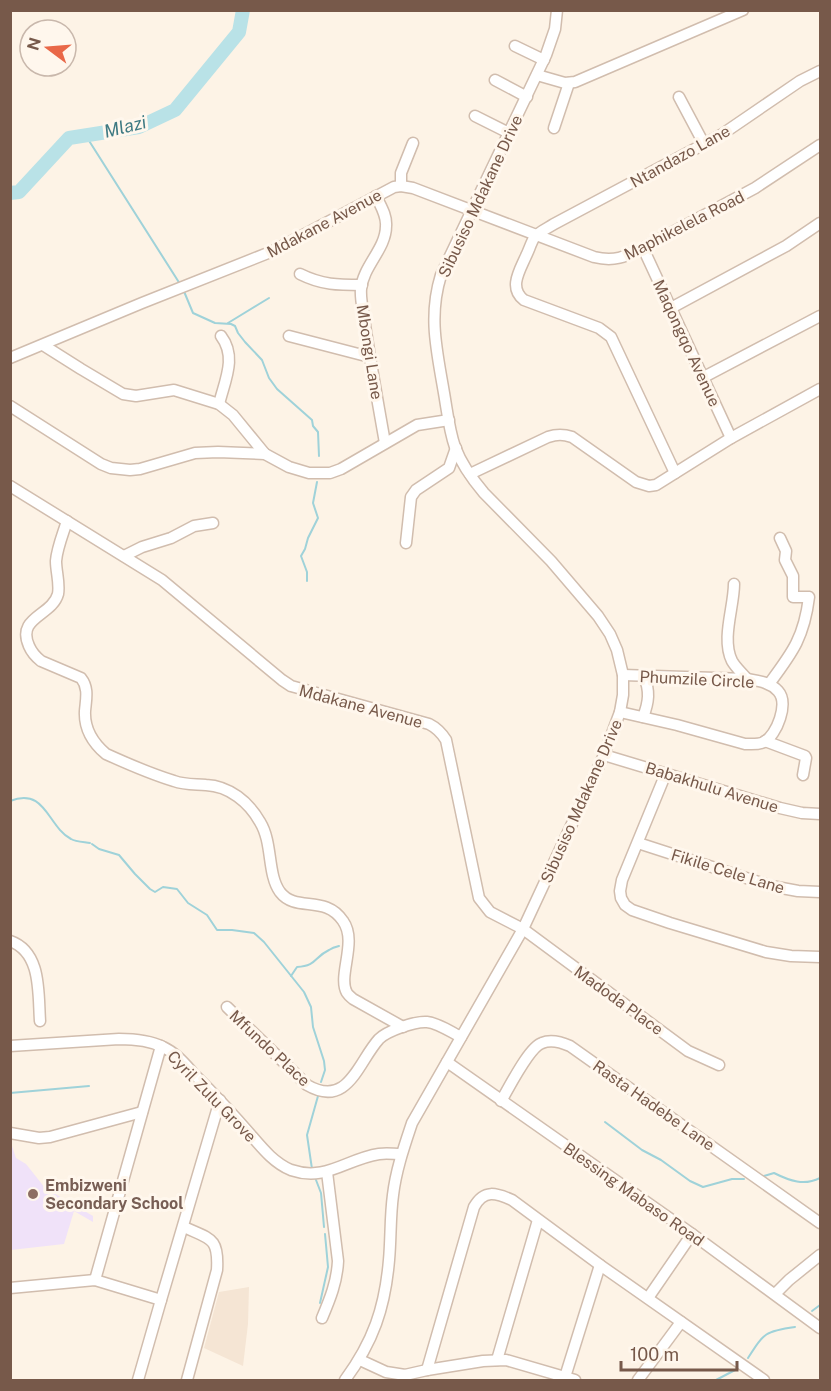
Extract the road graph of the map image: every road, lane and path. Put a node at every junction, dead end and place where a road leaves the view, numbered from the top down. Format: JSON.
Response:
{"nodes":[{"id":1,"x":557,"y":10,"type":"edge"},
{"id":2,"x":742,"y":10,"type":"edge"},
{"id":3,"x":515,"y":46,"type":"dead end"},
{"id":4,"x":544,"y":60,"type":"junction"},
{"id":5,"x":820,"y":71,"type":"edge"},
{"id":6,"x":537,"y":75,"type":"junction"},
{"id":7,"x":495,"y":80,"type":"dead end"},
{"id":8,"x":569,"y":83,"type":"junction"},
{"id":9,"x":527,"y":97,"type":"junction"},
{"id":10,"x":679,"y":97,"type":"dead end"},
{"id":11,"x":475,"y":116,"type":"dead end"},
{"id":12,"x":554,"y":128,"type":"dead end"},
{"id":13,"x":509,"y":133,"type":"junction"},
{"id":14,"x":413,"y":143,"type":"dead end"},
{"id":15,"x":704,"y":144,"type":"junction"},
{"id":16,"x":820,"y":145,"type":"edge"},
{"id":17,"x":401,"y":186,"type":"junction"},
{"id":18,"x":375,"y":196,"type":"junction"},
{"id":19,"x":471,"y":211,"type":"junction"},
{"id":20,"x":820,"y":223,"type":"edge"},
{"id":21,"x":535,"y":236,"type":"junction"},
{"id":22,"x":643,"y":248,"type":"junction"},
{"id":23,"x":300,"y":274,"type":"dead end"},
{"id":24,"x":362,"y":285,"type":"junction"},
{"id":25,"x":671,"y":308,"type":"junction"},
{"id":26,"x":820,"y":316,"type":"edge"},
{"id":27,"x":221,"y":336,"type":"dead end"},
{"id":28,"x":289,"y":336,"type":"dead end"},
{"id":29,"x":43,"y":345,"type":"junction"},
{"id":30,"x":370,"y":357,"type":"junction"},
{"id":31,"x":10,"y":358,"type":"edge"},
{"id":32,"x":702,"y":378,"type":"junction"},
{"id":33,"x":820,"y":390,"type":"edge"},
{"id":34,"x":219,"y":404,"type":"junction"},
{"id":35,"x":10,"y":406,"type":"edge"},
{"id":36,"x":449,"y":420,"type":"junction"},
{"id":37,"x":731,"y":438,"type":"junction"},
{"id":38,"x":385,"y":443,"type":"junction"},
{"id":39,"x":456,"y":448,"type":"junction"},
{"id":40,"x":265,"y":454,"type":"junction"},
{"id":41,"x":675,"y":473,"type":"junction"},
{"id":42,"x":470,"y":474,"type":"junction"},
{"id":43,"x":10,"y":486,"type":"edge"},
{"id":44,"x":68,"y":521,"type":"junction"},
{"id":45,"x":213,"y":523,"type":"dead end"},
{"id":46,"x":780,"y":538,"type":"dead end"},
{"id":47,"x":406,"y":543,"type":"dead end"},
{"id":48,"x":124,"y":556,"type":"junction"},
{"id":49,"x":734,"y":584,"type":"dead end"},
{"id":50,"x":623,"y":675,"type":"junction"},
{"id":51,"x":645,"y":676,"type":"junction"},
{"id":52,"x":747,"y":679,"type":"junction"},
{"id":53,"x":769,"y":684,"type":"junction"},
{"id":54,"x":620,"y":712,"type":"junction"},
{"id":55,"x":643,"y":717,"type":"junction"},
{"id":56,"x":765,"y":741,"type":"junction"},
{"id":57,"x":604,"y":755,"type":"junction"},
{"id":58,"x":666,"y":773,"type":"junction"},
{"id":59,"x":803,"y":775,"type":"dead end"},
{"id":60,"x":820,"y":814,"type":"edge"},
{"id":61,"x":638,"y":843,"type":"junction"},
{"id":62,"x":820,"y":892,"type":"edge"},
{"id":63,"x":523,"y":929,"type":"junction"},
{"id":64,"x":10,"y":941,"type":"edge"},
{"id":65,"x":820,"y":957,"type":"edge"},
{"id":66,"x":227,"y":1007,"type":"dead end"},
{"id":67,"x":40,"y":1021,"type":"dead end"},
{"id":68,"x":403,"y":1027,"type":"junction"},
{"id":69,"x":461,"y":1037,"type":"junction"},
{"id":70,"x":161,"y":1046,"type":"junction"},
{"id":71,"x":10,"y":1047,"type":"edge"},
{"id":72,"x":447,"y":1062,"type":"junction"},
{"id":73,"x":719,"y":1065,"type":"dead end"},
{"id":74,"x":220,"y":1100,"type":"junction"},
{"id":75,"x":501,"y":1101,"type":"junction"},
{"id":76,"x":142,"y":1112,"type":"junction"},
{"id":77,"x":10,"y":1133,"type":"edge"},
{"id":78,"x":401,"y":1154,"type":"junction"},
{"id":79,"x":327,"y":1172,"type":"junction"},
{"id":80,"x":538,"y":1220,"type":"junction"},
{"id":81,"x":820,"y":1223,"type":"edge"},
{"id":82,"x":184,"y":1227,"type":"junction"},
{"id":83,"x":692,"y":1234,"type":"junction"},
{"id":84,"x":820,"y":1255,"type":"edge"},
{"id":85,"x":600,"y":1264,"type":"junction"},
{"id":86,"x":95,"y":1280,"type":"junction"},
{"id":87,"x":10,"y":1288,"type":"edge"},
{"id":88,"x":775,"y":1294,"type":"junction"},
{"id":89,"x":648,"y":1298,"type":"junction"},
{"id":90,"x":161,"y":1300,"type":"junction"},
{"id":91,"x":322,"y":1318,"type":"dead end"},
{"id":92,"x":681,"y":1322,"type":"junction"},
{"id":93,"x":820,"y":1328,"type":"edge"},
{"id":94,"x":360,"y":1360,"type":"junction"},
{"id":95,"x":497,"y":1360,"type":"junction"},
{"id":96,"x":426,"y":1370,"type":"junction"},
{"id":97,"x":570,"y":1379,"type":"edge"},
{"id":98,"x":138,"y":1380,"type":"edge"},
{"id":99,"x":187,"y":1380,"type":"edge"},
{"id":100,"x":345,"y":1380,"type":"edge"},
{"id":101,"x":638,"y":1380,"type":"edge"},
{"id":102,"x":764,"y":1380,"type":"edge"}],
"edges":[{"from":1,"to":4,"type":"street","name":"Sibusiso Mdakane Drive"},
{"from":2,"to":8,"type":"street"},
{"from":3,"to":4,"type":"street"},
{"from":4,"to":6,"type":"street","name":"Sibusiso Mdakane Drive"},
{"from":5,"to":15,"type":"street","name":"Ntandazo Lane"},
{"from":6,"to":8,"type":"street"},
{"from":6,"to":9,"type":"street","name":"Sibusiso Mdakane Drive"},
{"from":7,"to":9,"type":"street"},
{"from":8,"to":12,"type":"street"},
{"from":9,"to":13,"type":"street","name":"Sibusiso Mdakane Drive"},
{"from":10,"to":15,"type":"street"},
{"from":11,"to":13,"type":"street"},
{"from":13,"to":19,"type":"street","name":"Sibusiso Mdakane Drive"},
{"from":14,"to":17,"type":"street"},
{"from":15,"to":21,"type":"street","name":"Ntandazo Lane"},
{"from":16,"to":22,"type":"street","name":"Maphikelela Road"},
{"from":17,"to":18,"type":"street","name":"Mdakane Avenue"},
{"from":17,"to":19,"type":"street","name":"Mdakane Avenue"},
{"from":18,"to":24,"type":"street","name":"Mbongi Lane"},
{"from":18,"to":29,"type":"street","name":"Mdakane Avenue"},
{"from":19,"to":21,"type":"street","name":"Maphikelela Road"},
{"from":19,"to":36,"type":"street","name":"Sibusiso Mdakane Drive"},
{"from":20,"to":25,"type":"street"},
{"from":21,"to":22,"type":"street","name":"Maphikelela Road"},
{"from":21,"to":41,"type":"street"},
{"from":22,"to":25,"type":"street","name":"Maqongqo Avenue"},
{"from":23,"to":24,"type":"street"},
{"from":24,"to":30,"type":"street","name":"Mbongi Lane"},
{"from":25,"to":32,"type":"street","name":"Maqongqo Avenue"},
{"from":26,"to":32,"type":"street"},
{"from":27,"to":34,"type":"street"},
{"from":28,"to":30,"type":"street"},
{"from":29,"to":31,"type":"street","name":"Mdakane Avenue"},
{"from":29,"to":34,"type":"street"},
{"from":30,"to":38,"type":"street","name":"Mbongi Lane"},
{"from":32,"to":37,"type":"street","name":"Maqongqo Avenue"},
{"from":33,"to":37,"type":"street"},
{"from":34,"to":40,"type":"street"},
{"from":35,"to":40,"type":"street"},
{"from":36,"to":38,"type":"street"},
{"from":36,"to":39,"type":"street","name":"Sibusiso Mdakane Drive"},
{"from":37,"to":41,"type":"street"},
{"from":38,"to":40,"type":"street"},
{"from":39,"to":42,"type":"street","name":"Sibusiso Mdakane Drive"},
{"from":39,"to":47,"type":"street"},
{"from":41,"to":42,"type":"street"},
{"from":42,"to":50,"type":"street","name":"Sibusiso Mdakane Drive"},
{"from":43,"to":44,"type":"street","name":"Mdakane Avenue"},
{"from":44,"to":48,"type":"street","name":"Mdakane Avenue"},
{"from":44,"to":68,"type":"street"},
{"from":45,"to":48,"type":"street"},
{"from":46,"to":53,"type":"street"},
{"from":48,"to":63,"type":"street","name":"Mdakane Avenue"},
{"from":49,"to":52,"type":"street"},
{"from":50,"to":51,"type":"street","name":"Phumzile Circle"},
{"from":50,"to":54,"type":"street","name":"Sibusiso Mdakane Drive"},
{"from":51,"to":52,"type":"street","name":"Phumzile Circle"},
{"from":51,"to":55,"type":"street"},
{"from":52,"to":53,"type":"street","name":"Phumzile Circle"},
{"from":53,"to":56,"type":"street","name":"Phumzile Circle"},
{"from":54,"to":55,"type":"street"},
{"from":54,"to":57,"type":"street","name":"Sibusiso Mdakane Drive"},
{"from":55,"to":56,"type":"street"},
{"from":56,"to":59,"type":"street"},
{"from":57,"to":58,"type":"street","name":"Babakhulu Avenue"},
{"from":57,"to":63,"type":"street","name":"Sibusiso Mdakane Drive"},
{"from":58,"to":60,"type":"street","name":"Babakhulu Avenue"},
{"from":58,"to":61,"type":"street"},
{"from":61,"to":62,"type":"street","name":"Fikile Cele Lane"},
{"from":61,"to":65,"type":"street"},
{"from":63,"to":69,"type":"street","name":"Sibusiso Mdakane Drive"},
{"from":63,"to":73,"type":"street","name":"Madoda Place"},
{"from":64,"to":67,"type":"street"},
{"from":66,"to":68,"type":"street","name":"Mfundo Place"},
{"from":68,"to":69,"type":"street","name":"Mfundo Place"},
{"from":69,"to":72,"type":"street","name":"Sibusiso Mdakane Drive"},
{"from":70,"to":71,"type":"street","name":"Cyril Zulu Grove"},
{"from":70,"to":74,"type":"street","name":"Cyril Zulu Grove"},
{"from":70,"to":76,"type":"street"},
{"from":72,"to":75,"type":"street","name":"Blessing Mabaso Road"},
{"from":72,"to":78,"type":"street","name":"Sibusiso Mdakane Drive"},
{"from":74,"to":79,"type":"street","name":"Cyril Zulu Grove"},
{"from":74,"to":82,"type":"street"},
{"from":75,"to":81,"type":"street","name":"Rasta Hadebe Lane"},
{"from":75,"to":83,"type":"street","name":"Blessing Mabaso Road"},
{"from":76,"to":77,"type":"street"},
{"from":76,"to":86,"type":"street"},
{"from":78,"to":79,"type":"street","name":"Cyril Zulu Grove"},
{"from":78,"to":94,"type":"street","name":"Sibusiso Mdakane Drive"},
{"from":79,"to":91,"type":"street"},
{"from":80,"to":85,"type":"street"},
{"from":80,"to":95,"type":"street"},
{"from":80,"to":96,"type":"street"},
{"from":82,"to":90,"type":"street"},
{"from":82,"to":99,"type":"street"},
{"from":83,"to":88,"type":"street","name":"Blessing Mabaso Road"},
{"from":83,"to":89,"type":"street"},
{"from":84,"to":88,"type":"street"},
{"from":85,"to":89,"type":"street"},
{"from":85,"to":97,"type":"street"},
{"from":86,"to":87,"type":"street"},
{"from":86,"to":90,"type":"street"},
{"from":88,"to":93,"type":"street","name":"Blessing Mabaso Road"},
{"from":89,"to":92,"type":"street"},
{"from":90,"to":98,"type":"street"},
{"from":92,"to":101,"type":"street"},
{"from":92,"to":102,"type":"street"},
{"from":94,"to":96,"type":"street"},
{"from":94,"to":100,"type":"street","name":"Sibusiso Mdakane Drive"},
{"from":95,"to":96,"type":"street"},
{"from":95,"to":97,"type":"street"}]}
